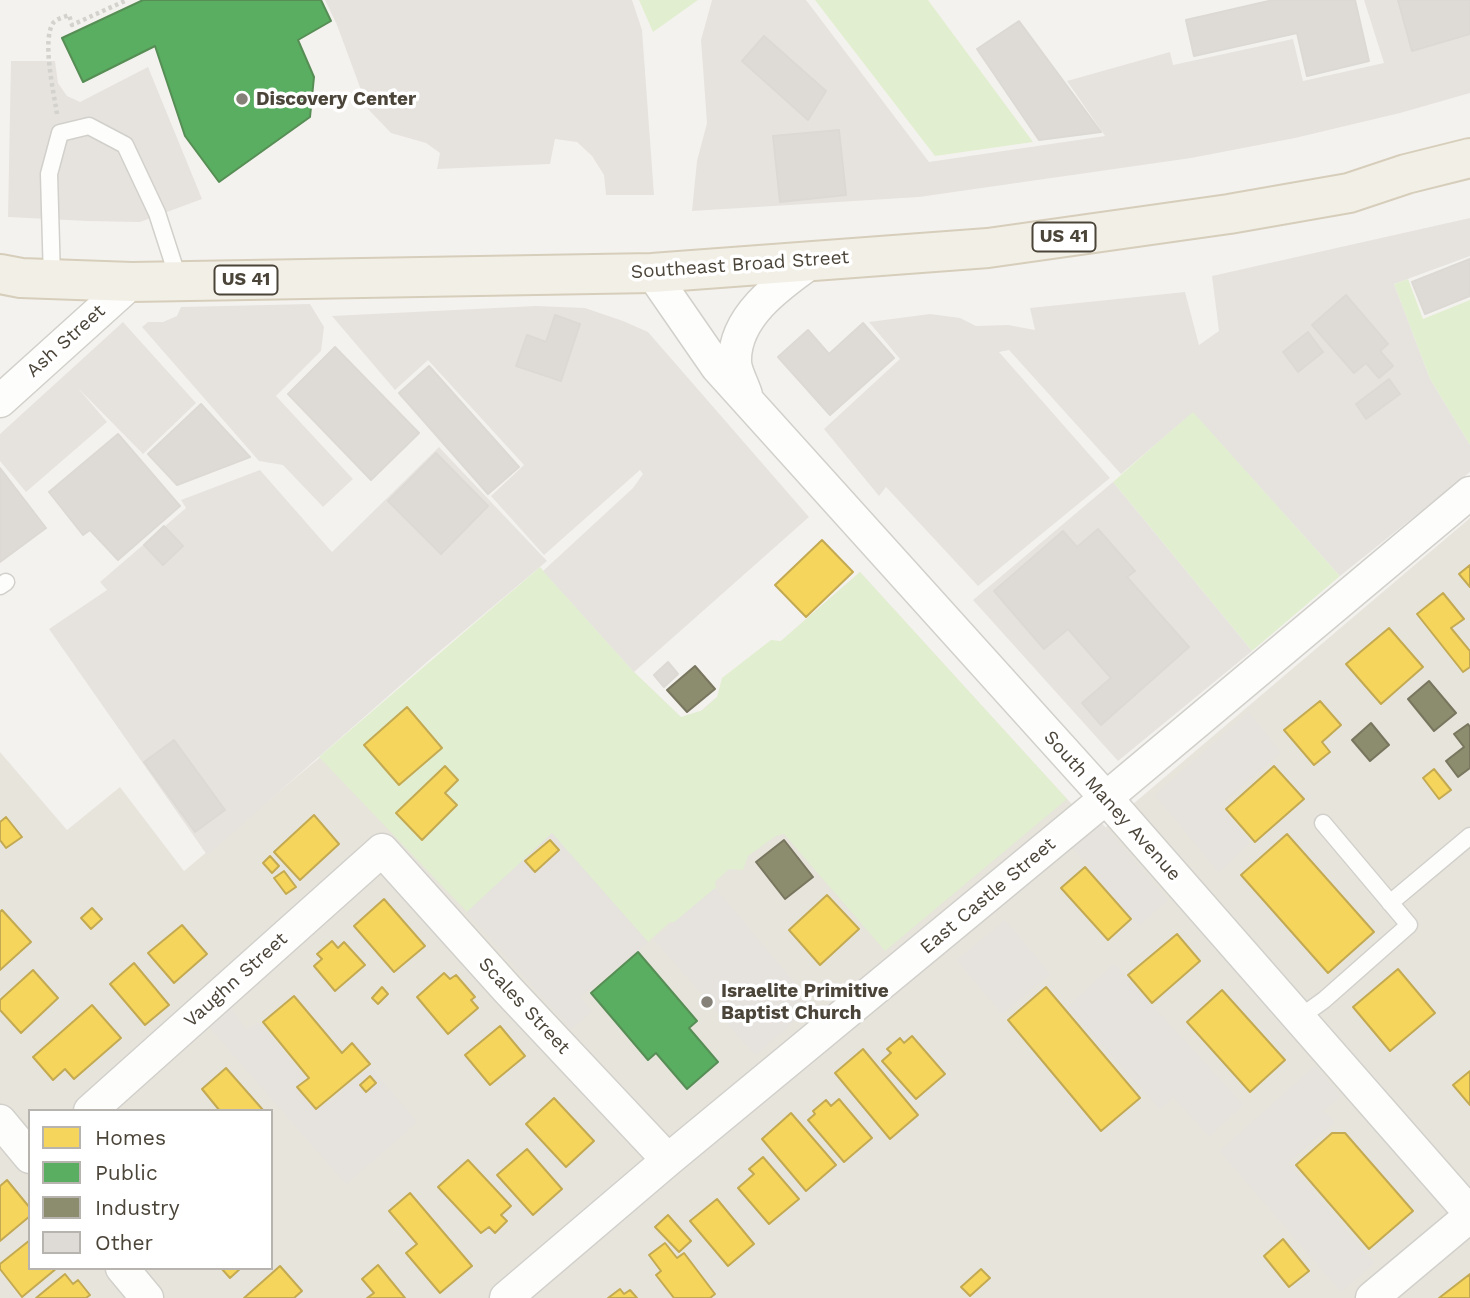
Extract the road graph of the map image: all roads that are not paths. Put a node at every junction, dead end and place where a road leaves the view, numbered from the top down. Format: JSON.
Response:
{"nodes":[{"id":1,"x":1470,"y":158,"type":"edge"},
{"id":2,"x":813,"y":261,"type":"junction"},
{"id":3,"x":652,"y":273,"type":"junction"},
{"id":4,"x":0,"y":274,"type":"edge"},
{"id":5,"x":52,"y":279,"type":"junction"},
{"id":6,"x":179,"y":281,"type":"junction"},
{"id":7,"x":132,"y":282,"type":"junction"},
{"id":8,"x":0,"y":401,"type":"edge"},
{"id":9,"x":749,"y":403,"type":"junction"},
{"id":10,"x":1470,"y":493,"type":"edge"},
{"id":11,"x":1106,"y":798,"type":"junction"},
{"id":12,"x":1323,"y":823,"type":"dead end"},
{"id":13,"x":1470,"y":836,"type":"edge"},
{"id":14,"x":382,"y":850,"type":"joint"},
{"id":15,"x":1390,"y":903,"type":"junction"},
{"id":16,"x":1298,"y":1018,"type":"junction"},
{"id":17,"x":92,"y":1109,"type":"edge"},
{"id":18,"x":0,"y":1121,"type":"edge"},
{"id":19,"x":28,"y":1155,"type":"edge"},
{"id":20,"x":668,"y":1160,"type":"junction"},
{"id":21,"x":1470,"y":1214,"type":"edge"},
{"id":22,"x":124,"y":1270,"type":"edge"},
{"id":23,"x":147,"y":1298,"type":"edge"},
{"id":24,"x":506,"y":1298,"type":"edge"},
{"id":25,"x":1372,"y":1298,"type":"edge"}],
"edges":[{"from":1,"to":2,"type":"main road","name":"Southeast Broad Street","number":"US 41"},
{"from":2,"to":3,"type":"main road","name":"Southeast Broad Street","number":"US 41"},
{"from":2,"to":9,"type":"street","name":"South Maney Avenue"},
{"from":3,"to":6,"type":"main road","name":"Southeast Broad Street","number":"US 41"},
{"from":3,"to":9,"type":"street","name":"South Maney Avenue"},
{"from":4,"to":5,"type":"main road","name":"Southeast Broad Street","number":"US 41"},
{"from":5,"to":6,"type":"lane"},
{"from":5,"to":7,"type":"main road","name":"Southeast Broad Street","number":"US 41"},
{"from":6,"to":7,"type":"main road","name":"Southeast Broad Street","number":"US 41"},
{"from":7,"to":8,"type":"street","name":"Ash Street"},
{"from":9,"to":11,"type":"street","name":"South Maney Avenue"},
{"from":10,"to":11,"type":"street","name":"East Castle Street"},
{"from":11,"to":16,"type":"street","name":"South Maney Avenue"},
{"from":11,"to":20,"type":"street","name":"East Castle Street"},
{"from":12,"to":15,"type":"lane"},
{"from":13,"to":15,"type":"lane"},
{"from":14,"to":17,"type":"street","name":"Vaughn Street"},
{"from":14,"to":20,"type":"street","name":"Scales Street"},
{"from":15,"to":16,"type":"lane"},
{"from":16,"to":21,"type":"street","name":"South Maney Avenue"},
{"from":18,"to":19,"type":"street"},
{"from":20,"to":24,"type":"street","name":"East Castle Street"},
{"from":21,"to":25,"type":"street"},
{"from":22,"to":23,"type":"street"}]}
